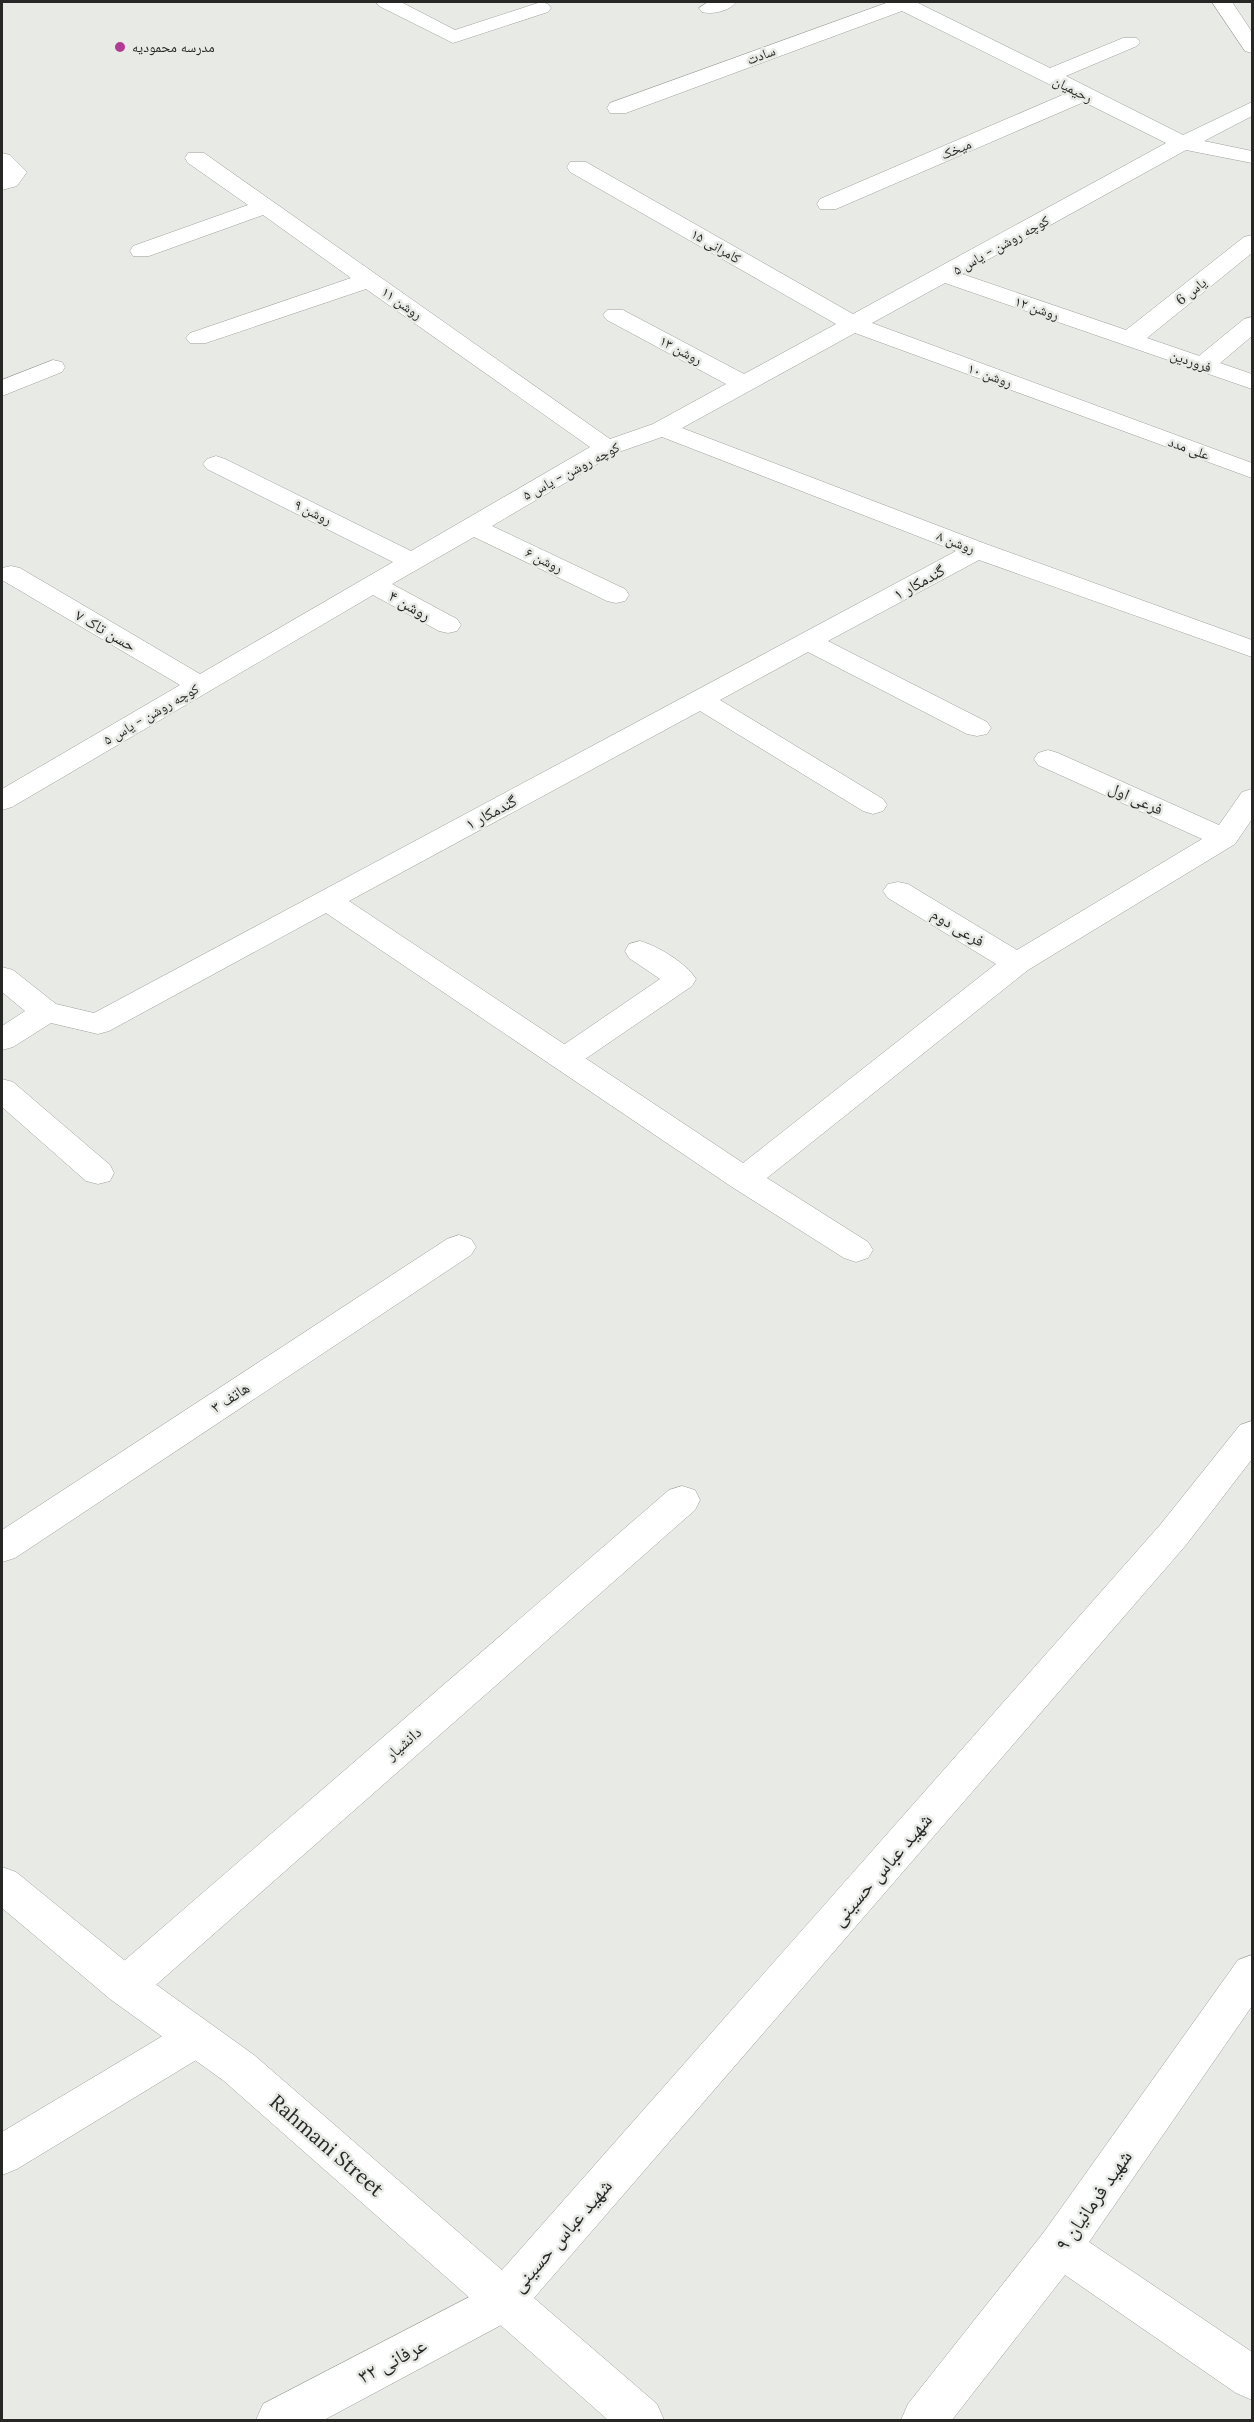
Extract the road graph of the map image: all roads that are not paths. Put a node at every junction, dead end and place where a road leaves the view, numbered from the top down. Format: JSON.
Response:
{"nodes":[{"id":1,"x":386,"y":2,"type":"edge"},
{"id":2,"x":902,"y":2,"type":"edge"},
{"id":3,"x":1222,"y":2,"type":"edge"},
{"id":4,"x":541,"y":8,"type":"dead end"},
{"id":5,"x":1130,"y":42,"type":"dead end"},
{"id":6,"x":1252,"y":47,"type":"edge"},
{"id":7,"x":1049,"y":76,"type":"junction"},
{"id":8,"x":1084,"y":94,"type":"junction"},
{"id":9,"x":618,"y":108,"type":"dead end"},
{"id":10,"x":1252,"y":108,"type":"edge"},
{"id":11,"x":1183,"y":143,"type":"junction"},
{"id":12,"x":1252,"y":157,"type":"edge"},
{"id":13,"x":196,"y":158,"type":"dead end"},
{"id":14,"x":578,"y":167,"type":"dead end"},
{"id":15,"x":828,"y":204,"type":"dead end"},
{"id":16,"x":265,"y":207,"type":"junction"},
{"id":17,"x":1252,"y":242,"type":"edge"},
{"id":18,"x":141,"y":251,"type":"dead end"},
{"id":19,"x":946,"y":276,"type":"junction"},
{"id":20,"x":369,"y":280,"type":"junction"},
{"id":21,"x":615,"y":315,"type":"dead end"},
{"id":22,"x":1252,"y":324,"type":"edge"},
{"id":23,"x":855,"y":325,"type":"junction"},
{"id":24,"x":198,"y":338,"type":"dead end"},
{"id":25,"x":1129,"y":339,"type":"junction"},
{"id":26,"x":1203,"y":365,"type":"junction"},
{"id":27,"x":53,"y":367,"type":"dead end"},
{"id":28,"x":1252,"y":382,"type":"edge"},
{"id":29,"x":746,"y":385,"type":"junction"},
{"id":30,"x":2,"y":389,"type":"edge"},
{"id":31,"x":1125,"y":424,"type":"joint"},
{"id":32,"x":662,"y":429,"type":"junction"},
{"id":33,"x":608,"y":448,"type":"junction"},
{"id":34,"x":216,"y":464,"type":"dead end"},
{"id":35,"x":1252,"y":471,"type":"edge"},
{"id":36,"x":472,"y":526,"type":"junction"},
{"id":37,"x":977,"y":550,"type":"junction"},
{"id":38,"x":411,"y":561,"type":"junction"},
{"id":39,"x":10,"y":574,"type":"dead end"},
{"id":40,"x":372,"y":584,"type":"junction"},
{"id":41,"x":616,"y":595,"type":"dead end"},
{"id":42,"x":448,"y":626,"type":"dead end"},
{"id":43,"x":808,"y":642,"type":"junction"},
{"id":44,"x":1252,"y":649,"type":"edge"},
{"id":45,"x":201,"y":686,"type":"junction"},
{"id":46,"x":701,"y":700,"type":"junction"},
{"id":47,"x":977,"y":728,"type":"dead end"},
{"id":48,"x":1047,"y":759,"type":"dead end"},
{"id":49,"x":1252,"y":798,"type":"edge"},
{"id":50,"x":2,"y":801,"type":"edge"},
{"id":51,"x":873,"y":805,"type":"dead end"},
{"id":52,"x":1225,"y":838,"type":"junction"},
{"id":53,"x":898,"y":891,"type":"dead end"},
{"id":54,"x":327,"y":900,"type":"junction"},
{"id":55,"x":640,"y":951,"type":"dead end"},
{"id":56,"x":1017,"y":963,"type":"junction"},
{"id":57,"x":2,"y":977,"type":"edge"},
{"id":58,"x":46,"y":1012,"type":"junction"},
{"id":59,"x":2,"y":1040,"type":"edge"},
{"id":60,"x":564,"y":1059,"type":"junction"},
{"id":61,"x":2,"y":1089,"type":"edge"},
{"id":62,"x":98,"y":1173,"type":"dead end"},
{"id":63,"x":744,"y":1179,"type":"junction"},
{"id":64,"x":459,"y":1246,"type":"dead end"},
{"id":65,"x":856,"y":1250,"type":"dead end"},
{"id":66,"x":1252,"y":1434,"type":"edge"},
{"id":67,"x":682,"y":1500,"type":"dead end"},
{"id":68,"x":2,"y":1548,"type":"edge"},
{"id":69,"x":2,"y":1884,"type":"edge"},
{"id":70,"x":1252,"y":1973,"type":"edge"},
{"id":71,"x":125,"y":1986,"type":"junction"},
{"id":72,"x":196,"y":2038,"type":"junction"},
{"id":73,"x":2,"y":2155,"type":"edge"},
{"id":74,"x":1060,"y":2247,"type":"junction"},
{"id":75,"x":504,"y":2300,"type":"junction"},
{"id":76,"x":1252,"y":2378,"type":"edge"},
{"id":77,"x":279,"y":2421,"type":"edge"},
{"id":78,"x":642,"y":2421,"type":"edge"},
{"id":79,"x":924,"y":2421,"type":"edge"}],
"edges":[{"from":1,"to":4,"type":"street"},
{"from":2,"to":7,"type":"street","name":"رحیمیان"},
{"from":2,"to":9,"type":"street","name":"سادت"},
{"from":3,"to":6,"type":"street"},
{"from":5,"to":7,"type":"street"},
{"from":7,"to":8,"type":"street","name":"رحیمیان"},
{"from":8,"to":11,"type":"street","name":"رحیمیان"},
{"from":8,"to":15,"type":"street","name":"میخک"},
{"from":10,"to":11,"type":"street","name":"کوچه روشن - یاس ۵"},
{"from":11,"to":12,"type":"street","name":"رحیمیان"},
{"from":11,"to":19,"type":"street","name":"کوچه روشن - یاس ۵"},
{"from":13,"to":16,"type":"street","name":"روشن ۱۱"},
{"from":14,"to":23,"type":"street","name":"کامرانی ۱۵"},
{"from":16,"to":18,"type":"street"},
{"from":16,"to":20,"type":"street","name":"روشن ۱۱"},
{"from":17,"to":25,"type":"street","name":"یاس 6"},
{"from":19,"to":23,"type":"street","name":"کوچه روشن - یاس ۵"},
{"from":19,"to":25,"type":"street","name":"روشن ۱۲"},
{"from":20,"to":24,"type":"street"},
{"from":20,"to":33,"type":"street","name":"روشن ۱۱"},
{"from":21,"to":29,"type":"street","name":"روشن ۱۳"},
{"from":22,"to":26,"type":"street"},
{"from":23,"to":29,"type":"street","name":"کوچه روشن - یاس ۵"},
{"from":23,"to":31,"type":"street","name":"روشن ۱۰"},
{"from":25,"to":26,"type":"street","name":"فروردین"},
{"from":26,"to":28,"type":"street","name":"فروردین"},
{"from":27,"to":30,"type":"street"},
{"from":29,"to":32,"type":"street","name":"کوچه روشن - یاس ۵"},
{"from":31,"to":35,"type":"street","name":"علی مدد"},
{"from":32,"to":33,"type":"street","name":"کوچه روشن - یاس ۵"},
{"from":32,"to":37,"type":"street","name":"روشن ۸"},
{"from":33,"to":36,"type":"street","name":"کوچه روشن - یاس ۵"},
{"from":34,"to":38,"type":"street","name":"روشن ۹"},
{"from":36,"to":38,"type":"street","name":"کوچه روشن - یاس ۵"},
{"from":36,"to":41,"type":"street","name":"روشن ۶"},
{"from":37,"to":43,"type":"street","name":"گندمکار ۱"},
{"from":37,"to":44,"type":"street","name":"روشن ۸"},
{"from":38,"to":40,"type":"street","name":"کوچه روشن - یاس ۵"},
{"from":39,"to":45,"type":"street","name":"حسن تاک ۷"},
{"from":40,"to":42,"type":"street","name":"روشن ۴"},
{"from":40,"to":45,"type":"street","name":"کوچه روشن - یاس ۵"},
{"from":43,"to":46,"type":"street","name":"گندمکار ۱"},
{"from":43,"to":47,"type":"street"},
{"from":45,"to":50,"type":"street","name":"کوچه روشن - یاس ۵"},
{"from":46,"to":51,"type":"street"},
{"from":46,"to":54,"type":"street","name":"گندمکار ۱"},
{"from":48,"to":52,"type":"street","name":"فرعی اول"},
{"from":49,"to":52,"type":"street"},
{"from":52,"to":56,"type":"street"},
{"from":53,"to":56,"type":"street","name":"فرعی دوم"},
{"from":54,"to":58,"type":"street","name":"گندمکار ۱"},
{"from":54,"to":60,"type":"street"},
{"from":55,"to":60,"type":"street"},
{"from":56,"to":63,"type":"street"},
{"from":57,"to":58,"type":"street"},
{"from":58,"to":59,"type":"street"},
{"from":60,"to":63,"type":"street"},
{"from":61,"to":62,"type":"street"},
{"from":63,"to":65,"type":"street"},
{"from":64,"to":68,"type":"street","name":"هاتف ۳"},
{"from":66,"to":75,"type":"street","name":"شهید عباس حسینی"},
{"from":67,"to":71,"type":"street","name":"دانشیار"},
{"from":69,"to":71,"type":"street","name":"Rahmani Street"},
{"from":70,"to":74,"type":"street","name":"شهید فرمانیان ۹"},
{"from":71,"to":72,"type":"street","name":"Rahmani Street"},
{"from":72,"to":73,"type":"street"},
{"from":72,"to":75,"type":"street","name":"Rahmani Street"},
{"from":74,"to":76,"type":"street"},
{"from":74,"to":79,"type":"street","name":"شهید فرمانیان ۹"},
{"from":75,"to":77,"type":"street","name":"عرفانی ۳۲"},
{"from":75,"to":78,"type":"street","name":"Rahmani Street"}]}
